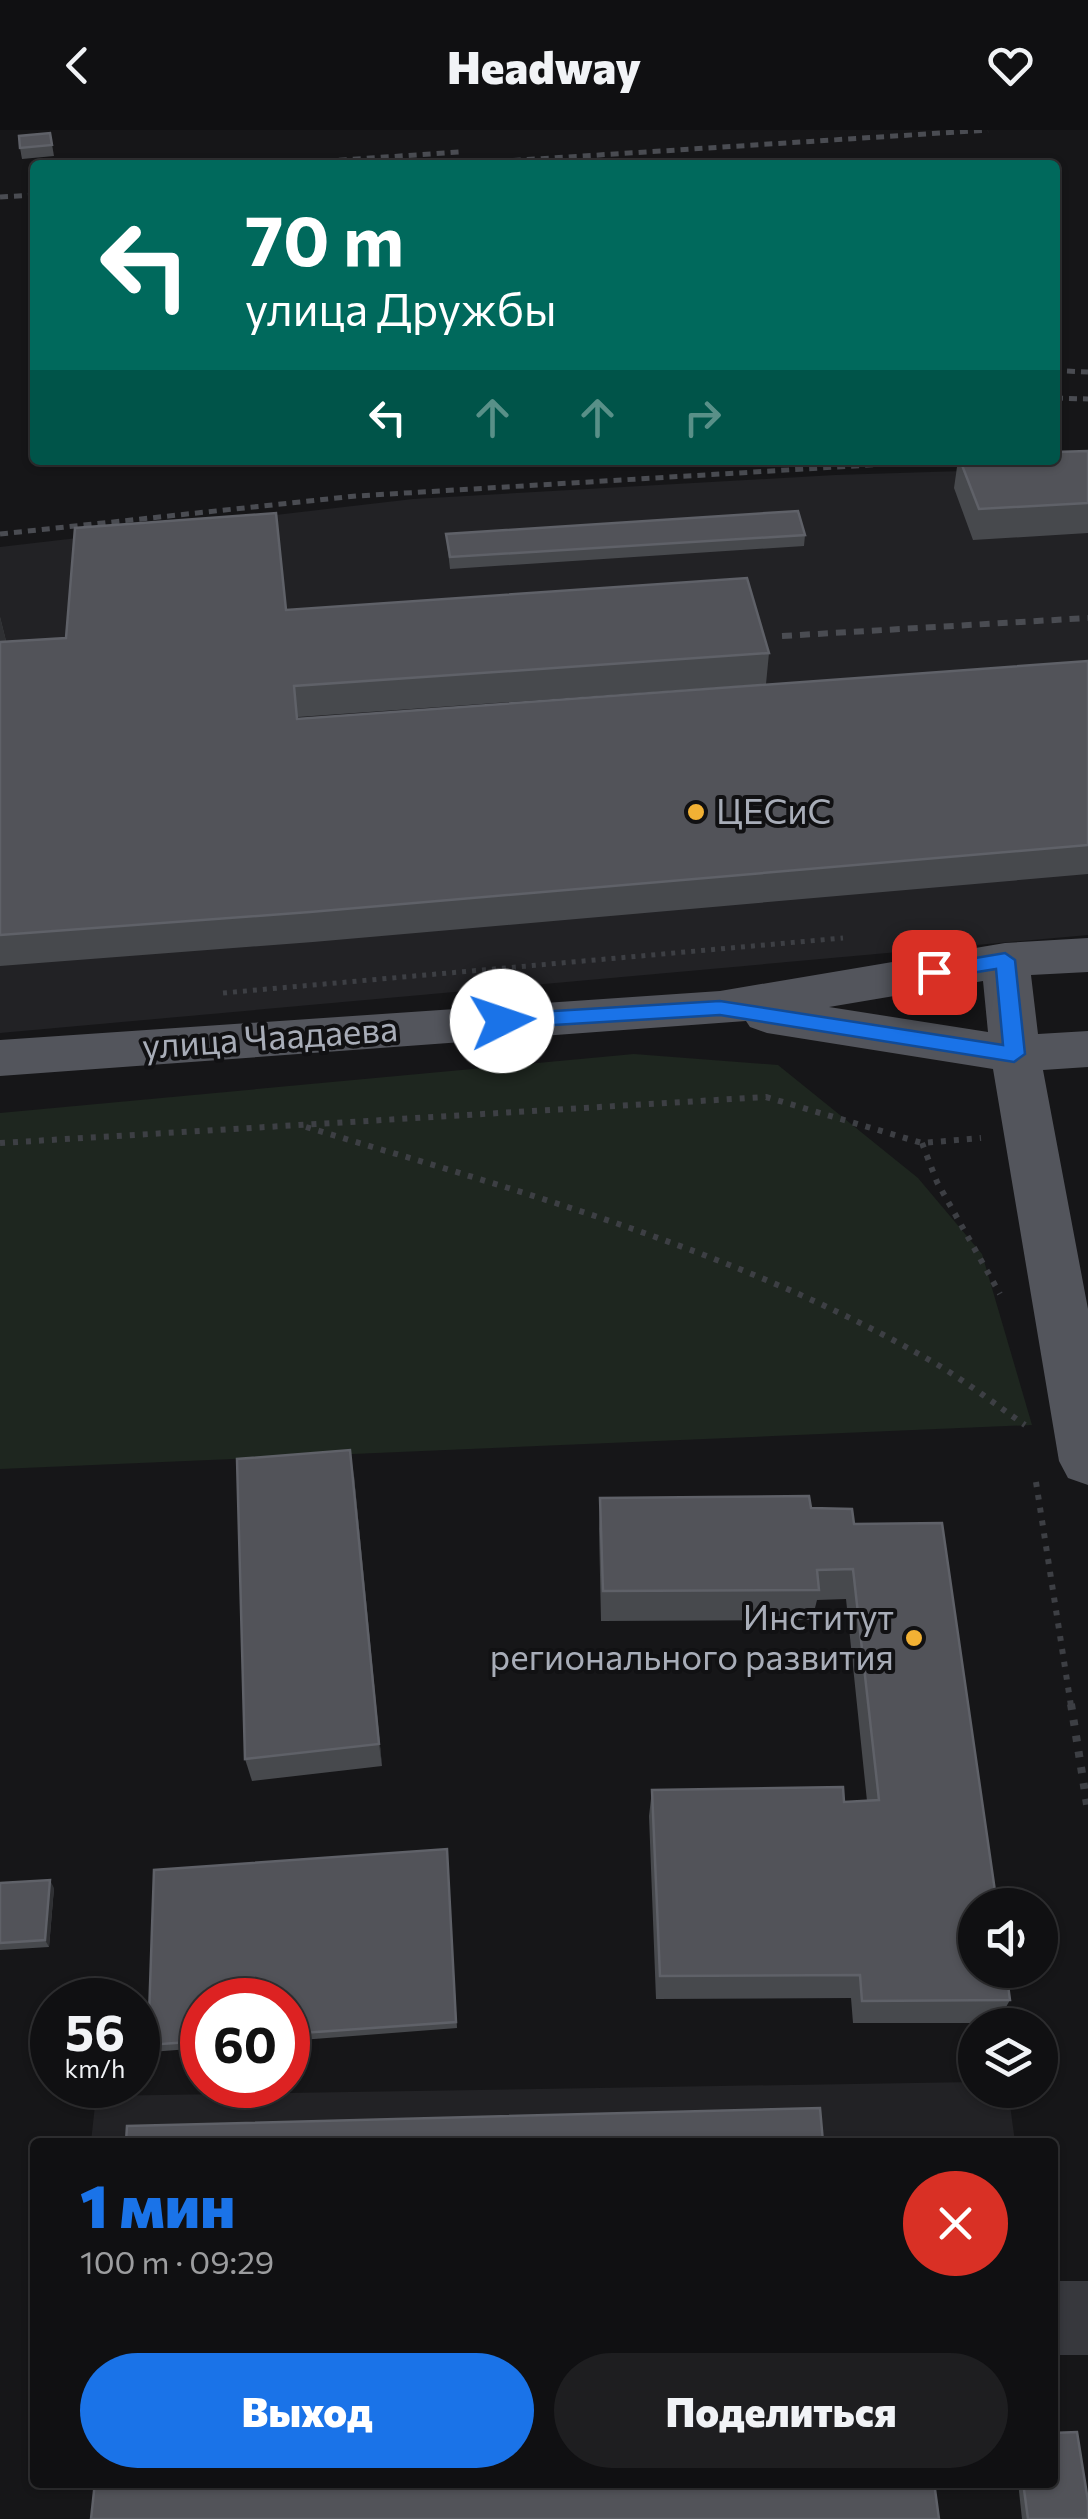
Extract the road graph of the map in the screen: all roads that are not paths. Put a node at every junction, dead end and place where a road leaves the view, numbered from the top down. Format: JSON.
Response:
{"nodes":[{"id":1,"x":1088,"y":954,"type":"edge"},
{"id":2,"x":1005,"y":960,"type":"junction"},
{"id":3,"x":720,"y":1008,"type":"junction"},
{"id":4,"x":1088,"y":1049,"type":"edge"},
{"id":5,"x":1014,"y":1054,"type":"junction"},
{"id":6,"x":0,"y":1058,"type":"edge"},
{"id":7,"x":1088,"y":1461,"type":"edge"},
{"id":8,"x":1058,"y":2318,"type":"edge"},
{"id":9,"x":1088,"y":2318,"type":"edge"}],
"edges":[{"from":1,"to":2,"type":"main road","name":"улица Чаадаева"},
{"from":2,"to":3,"type":"main road","name":"улица Чаадаева"},
{"from":2,"to":5,"type":"main road"},
{"from":3,"to":5,"type":"main road","name":"улица Чаадаева"},
{"from":3,"to":6,"type":"main road","name":"улица Чаадаева"},
{"from":4,"to":5,"type":"main road","name":"улица Чаадаева"},
{"from":5,"to":7,"type":"main road"},
{"from":8,"to":9,"type":"lane"}]}
